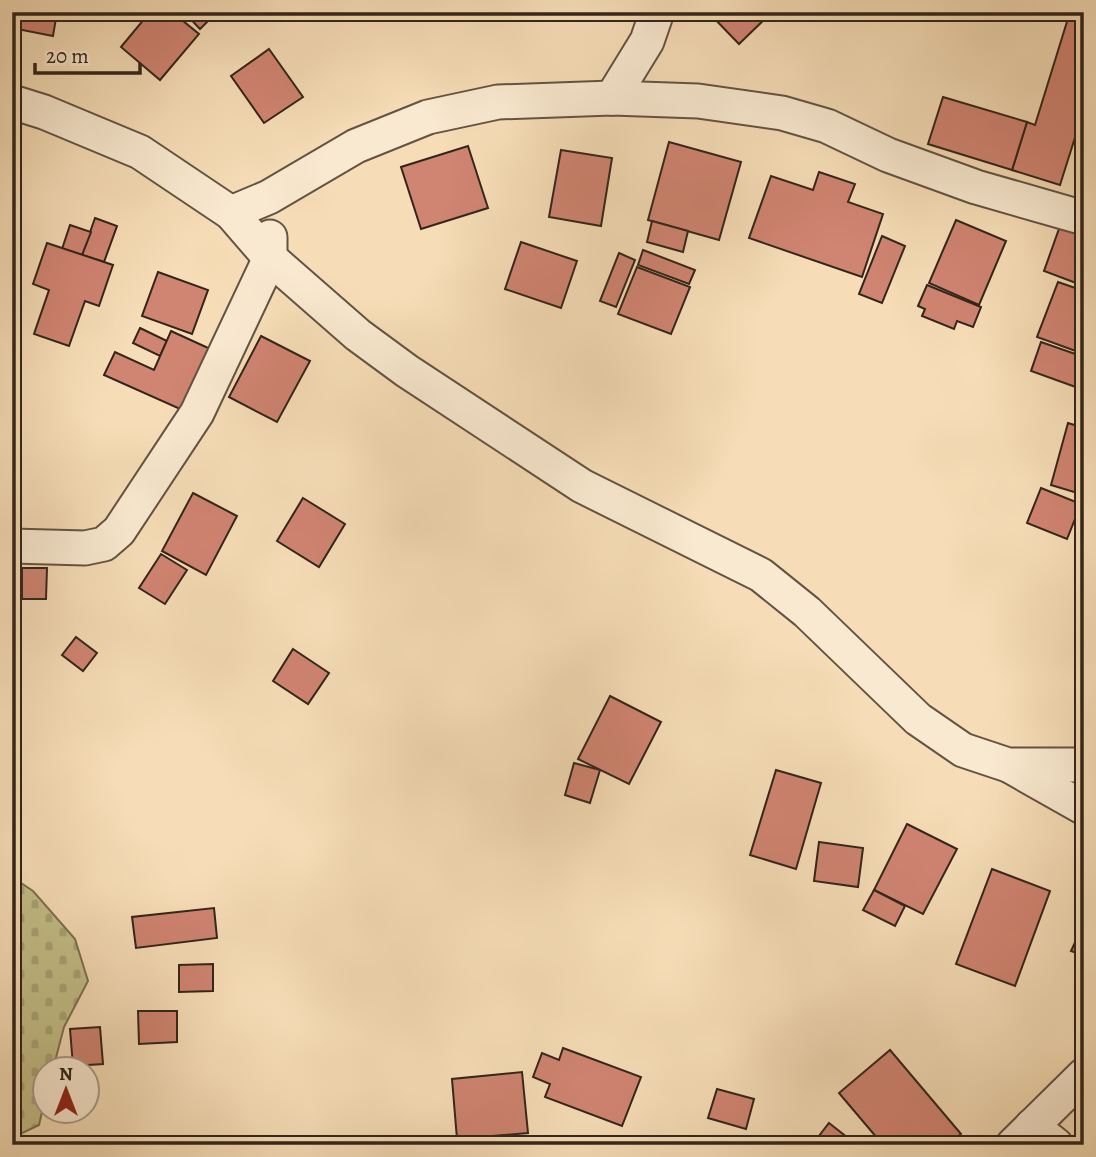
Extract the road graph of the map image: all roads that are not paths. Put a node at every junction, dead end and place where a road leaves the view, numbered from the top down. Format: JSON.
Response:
{"nodes":[{"id":1,"x":657,"y":12,"type":"edge"},
{"id":2,"x":612,"y":98,"type":"junction"},
{"id":3,"x":12,"y":102,"type":"edge"},
{"id":4,"x":269,"y":197,"type":"junction"},
{"id":5,"x":231,"y":213,"type":"junction"},
{"id":6,"x":1084,"y":218,"type":"edge"},
{"id":7,"x":270,"y":258,"type":"junction"},
{"id":8,"x":12,"y":546,"type":"edge"},
{"id":9,"x":1008,"y":765,"type":"junction"},
{"id":10,"x":1084,"y":765,"type":"edge"},
{"id":11,"x":1084,"y":808,"type":"edge"},
{"id":12,"x":1084,"y":1075,"type":"edge"},
{"id":13,"x":1033,"y":1139,"type":"edge"}],
"edges":[{"from":1,"to":2,"type":"street"},
{"from":2,"to":4,"type":"street"},
{"from":2,"to":6,"type":"street"},
{"from":3,"to":5,"type":"street"},
{"from":4,"to":5,"type":"street"},
{"from":4,"to":7,"type":"street"},
{"from":5,"to":7,"type":"street"},
{"from":7,"to":8,"type":"street"},
{"from":7,"to":9,"type":"street"},
{"from":9,"to":10,"type":"street"},
{"from":9,"to":11,"type":"street"},
{"from":12,"to":13,"type":"street"}]}
